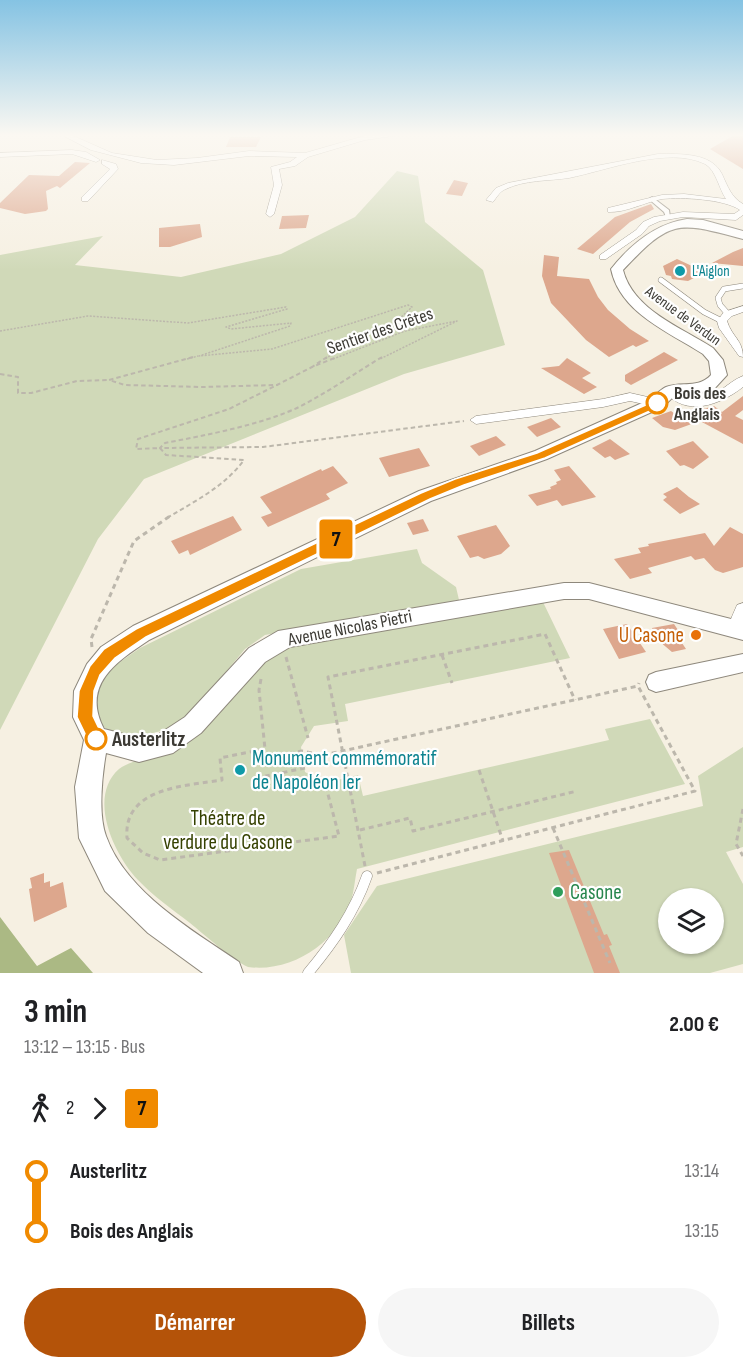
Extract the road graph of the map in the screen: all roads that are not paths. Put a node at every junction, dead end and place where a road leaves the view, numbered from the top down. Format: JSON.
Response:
{"nodes":[{"id":1,"x":104,"y":179,"type":"edge"},
{"id":2,"x":278,"y":179,"type":"edge"},
{"id":3,"x":545,"y":179,"type":"edge"},
{"id":4,"x":720,"y":179,"type":"edge"},
{"id":5,"x":85,"y":199,"type":"dead end"},
{"id":6,"x":652,"y":199,"type":"junction"},
{"id":7,"x":490,"y":200,"type":"dead end"},
{"id":8,"x":732,"y":202,"type":"junction"},
{"id":9,"x":611,"y":210,"type":"dead end"},
{"id":10,"x":743,"y":210,"type":"edge"},
{"id":11,"x":270,"y":214,"type":"dead end"},
{"id":12,"x":668,"y":216,"type":"junction"},
{"id":13,"x":743,"y":236,"type":"edge"},
{"id":14,"x":603,"y":257,"type":"dead end"},
{"id":15,"x":661,"y":280,"type":"dead end"},
{"id":16,"x":743,"y":286,"type":"edge"},
{"id":17,"x":743,"y":309,"type":"edge"},
{"id":18,"x":725,"y":317,"type":"junction"},
{"id":19,"x":743,"y":322,"type":"edge"},
{"id":20,"x":743,"y":354,"type":"edge"},
{"id":21,"x":743,"y":380,"type":"edge"},
{"id":22,"x":663,"y":397,"type":"junction"},
{"id":23,"x":476,"y":420,"type":"road end"},
{"id":24,"x":740,"y":623,"type":"edge"},
{"id":25,"x":743,"y":663,"type":"edge"},
{"id":26,"x":642,"y":685,"type":"road end"},
{"id":27,"x":96,"y":739,"type":"junction"},
{"id":28,"x":367,"y":876,"type":"road end"},
{"id":29,"x":228,"y":973,"type":"edge"},
{"id":30,"x":308,"y":973,"type":"edge"}],
"edges":[{"from":1,"to":5,"type":"street"},
{"from":2,"to":11,"type":"street"},
{"from":3,"to":7,"type":"street"},
{"from":4,"to":8,"type":"street"},
{"from":6,"to":8,"type":"street"},
{"from":6,"to":9,"type":"street"},
{"from":6,"to":12,"type":"street"},
{"from":8,"to":10,"type":"street"},
{"from":10,"to":12,"type":"street"},
{"from":12,"to":14,"type":"street"},
{"from":13,"to":22,"type":"main road","name":"Avenue de Verdun"},
{"from":15,"to":18,"type":"lane"},
{"from":16,"to":18,"type":"lane"},
{"from":17,"to":18,"type":"street"},
{"from":18,"to":19,"type":"street"},
{"from":18,"to":20,"type":"street"},
{"from":21,"to":22,"type":"street"},
{"from":22,"to":23,"type":"street"},
{"from":22,"to":27,"type":"main road"},
{"from":24,"to":27,"type":"main road","name":"Avenue Nicolas Pietri"},
{"from":25,"to":26,"type":"street"},
{"from":27,"to":29,"type":"main road"},
{"from":28,"to":30,"type":"lane"}]}
